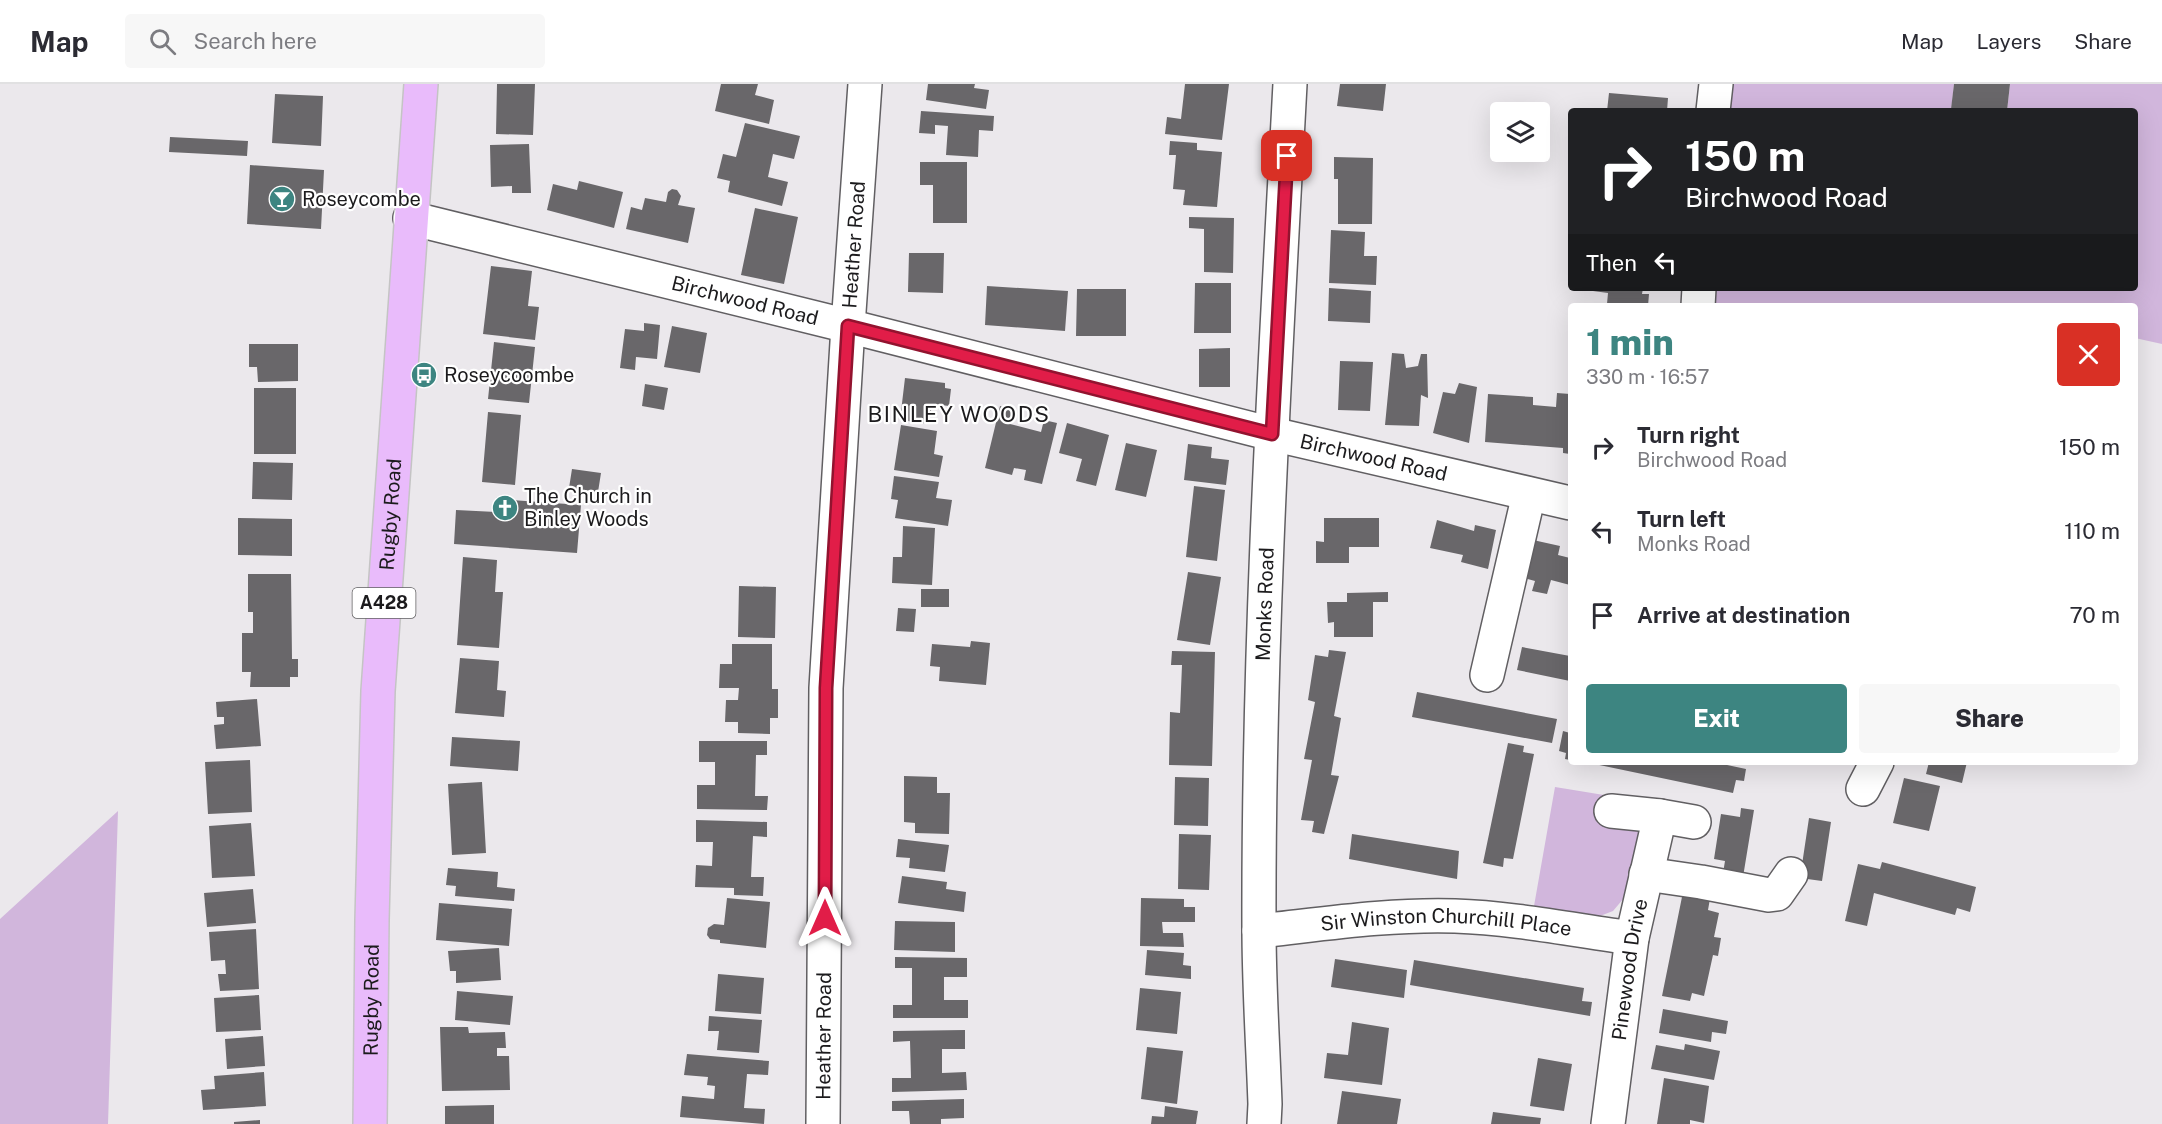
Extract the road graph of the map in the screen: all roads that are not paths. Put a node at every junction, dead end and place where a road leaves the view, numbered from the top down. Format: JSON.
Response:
{"nodes":[{"id":1,"x":421,"y":84,"type":"edge"},
{"id":2,"x":865,"y":84,"type":"edge"},
{"id":3,"x":1290,"y":84,"type":"edge"},
{"id":4,"x":1716,"y":84,"type":"edge"},
{"id":5,"x":1713,"y":108,"type":"edge"},
{"id":6,"x":410,"y":218,"type":"junction"},
{"id":7,"x":848,"y":326,"type":"junction"},
{"id":8,"x":1272,"y":434,"type":"junction"},
{"id":9,"x":1529,"y":494,"type":"junction"},
{"id":10,"x":1568,"y":503,"type":"edge"},
{"id":11,"x":1487,"y":675,"type":"dead end"},
{"id":12,"x":1611,"y":811,"type":"dead end"},
{"id":13,"x":1660,"y":816,"type":"junction"},
{"id":14,"x":1694,"y":822,"type":"dead end"},
{"id":15,"x":1646,"y":874,"type":"junction"},
{"id":16,"x":1791,"y":874,"type":"dead end"},
{"id":17,"x":1258,"y":931,"type":"junction"},
{"id":18,"x":1632,"y":938,"type":"junction"},
{"id":19,"x":370,"y":1124,"type":"edge"},
{"id":20,"x":824,"y":1124,"type":"edge"},
{"id":21,"x":1264,"y":1124,"type":"edge"},
{"id":22,"x":1608,"y":1124,"type":"edge"}],
"edges":[{"from":1,"to":6,"type":"main road","name":"Rugby Road","number":"A428"},
{"from":2,"to":7,"type":"street","name":"Heather Road"},
{"from":3,"to":8,"type":"street","name":"Monks Road"},
{"from":4,"to":5,"type":"street"},
{"from":6,"to":7,"type":"street","name":"Birchwood Road"},
{"from":6,"to":19,"type":"main road","name":"Rugby Road","number":"A428"},
{"from":7,"to":8,"type":"street","name":"Birchwood Road"},
{"from":7,"to":20,"type":"street","name":"Heather Road"},
{"from":8,"to":9,"type":"street","name":"Birchwood Road"},
{"from":8,"to":17,"type":"street","name":"Monks Road"},
{"from":9,"to":10,"type":"street","name":"Birchwood Road"},
{"from":9,"to":11,"type":"street"},
{"from":12,"to":13,"type":"street"},
{"from":13,"to":14,"type":"street"},
{"from":13,"to":15,"type":"street","name":"Pinewood Drive"},
{"from":15,"to":16,"type":"street"},
{"from":15,"to":18,"type":"street","name":"Pinewood Drive"},
{"from":17,"to":18,"type":"street","name":"Sir Winston Churchill Place"},
{"from":17,"to":21,"type":"street","name":"Monks Road"},
{"from":18,"to":22,"type":"street","name":"Pinewood Drive"}]}
